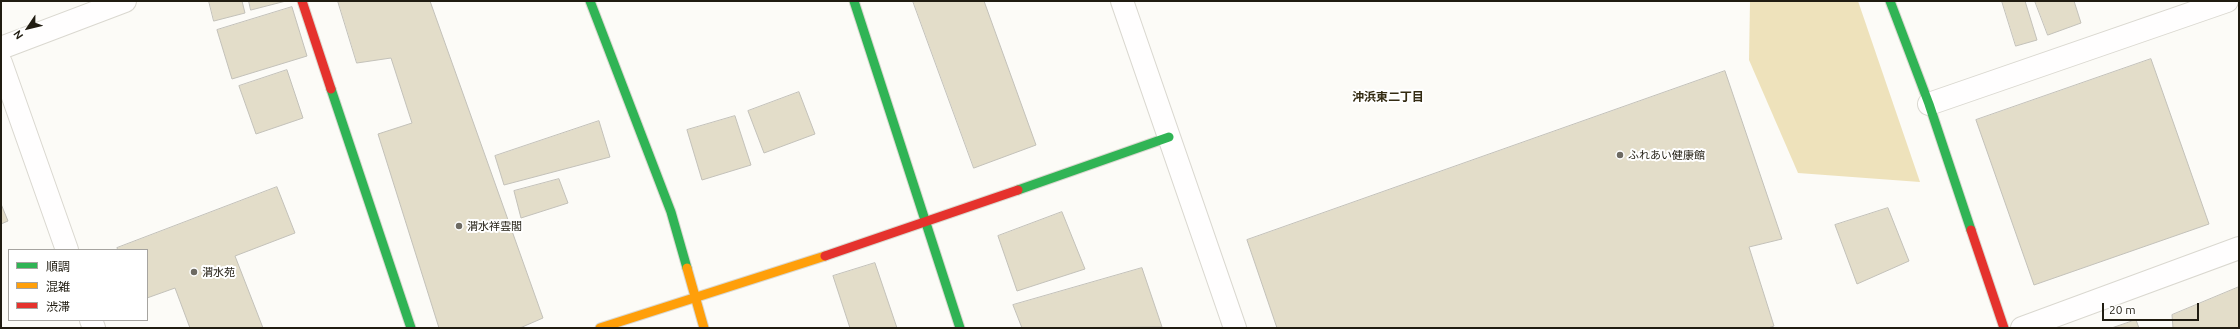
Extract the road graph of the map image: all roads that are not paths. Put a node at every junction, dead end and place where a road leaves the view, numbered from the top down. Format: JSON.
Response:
{"nodes":[{"id":1,"x":125,"y":1,"type":"edge"},
{"id":2,"x":302,"y":1,"type":"edge"},
{"id":3,"x":590,"y":1,"type":"edge"},
{"id":4,"x":854,"y":1,"type":"edge"},
{"id":5,"x":1122,"y":1,"type":"edge"},
{"id":6,"x":1890,"y":1,"type":"edge"},
{"id":7,"x":2227,"y":1,"type":"edge"},
{"id":8,"x":1,"y":48,"type":"edge"},
{"id":9,"x":1,"y":63,"type":"edge"},
{"id":10,"x":1929,"y":104,"type":"junction"},
{"id":11,"x":1169,"y":137,"type":"junction"},
{"id":12,"x":926,"y":223,"type":"junction"},
{"id":13,"x":2239,"y":248,"type":"edge"},
{"id":14,"x":67,"y":249,"type":"edge"},
{"id":15,"x":696,"y":298,"type":"junction"},
{"id":16,"x":411,"y":328,"type":"edge"},
{"id":17,"x":600,"y":328,"type":"edge"},
{"id":18,"x":704,"y":328,"type":"edge"},
{"id":19,"x":960,"y":328,"type":"edge"},
{"id":20,"x":1235,"y":328,"type":"edge"},
{"id":21,"x":2004,"y":328,"type":"edge"},
{"id":22,"x":2022,"y":328,"type":"edge"}],
"edges":[{"from":1,"to":8,"type":"street"},
{"from":2,"to":16,"type":"street"},
{"from":3,"to":15,"type":"street"},
{"from":4,"to":12,"type":"street"},
{"from":5,"to":11,"type":"street"},
{"from":6,"to":10,"type":"street"},
{"from":7,"to":10,"type":"street"},
{"from":9,"to":14,"type":"street"},
{"from":10,"to":21,"type":"street"},
{"from":11,"to":12,"type":"street"},
{"from":11,"to":20,"type":"street"},
{"from":12,"to":15,"type":"street"},
{"from":12,"to":19,"type":"street"},
{"from":13,"to":22,"type":"street"},
{"from":15,"to":17,"type":"street"},
{"from":15,"to":18,"type":"street"}]}
